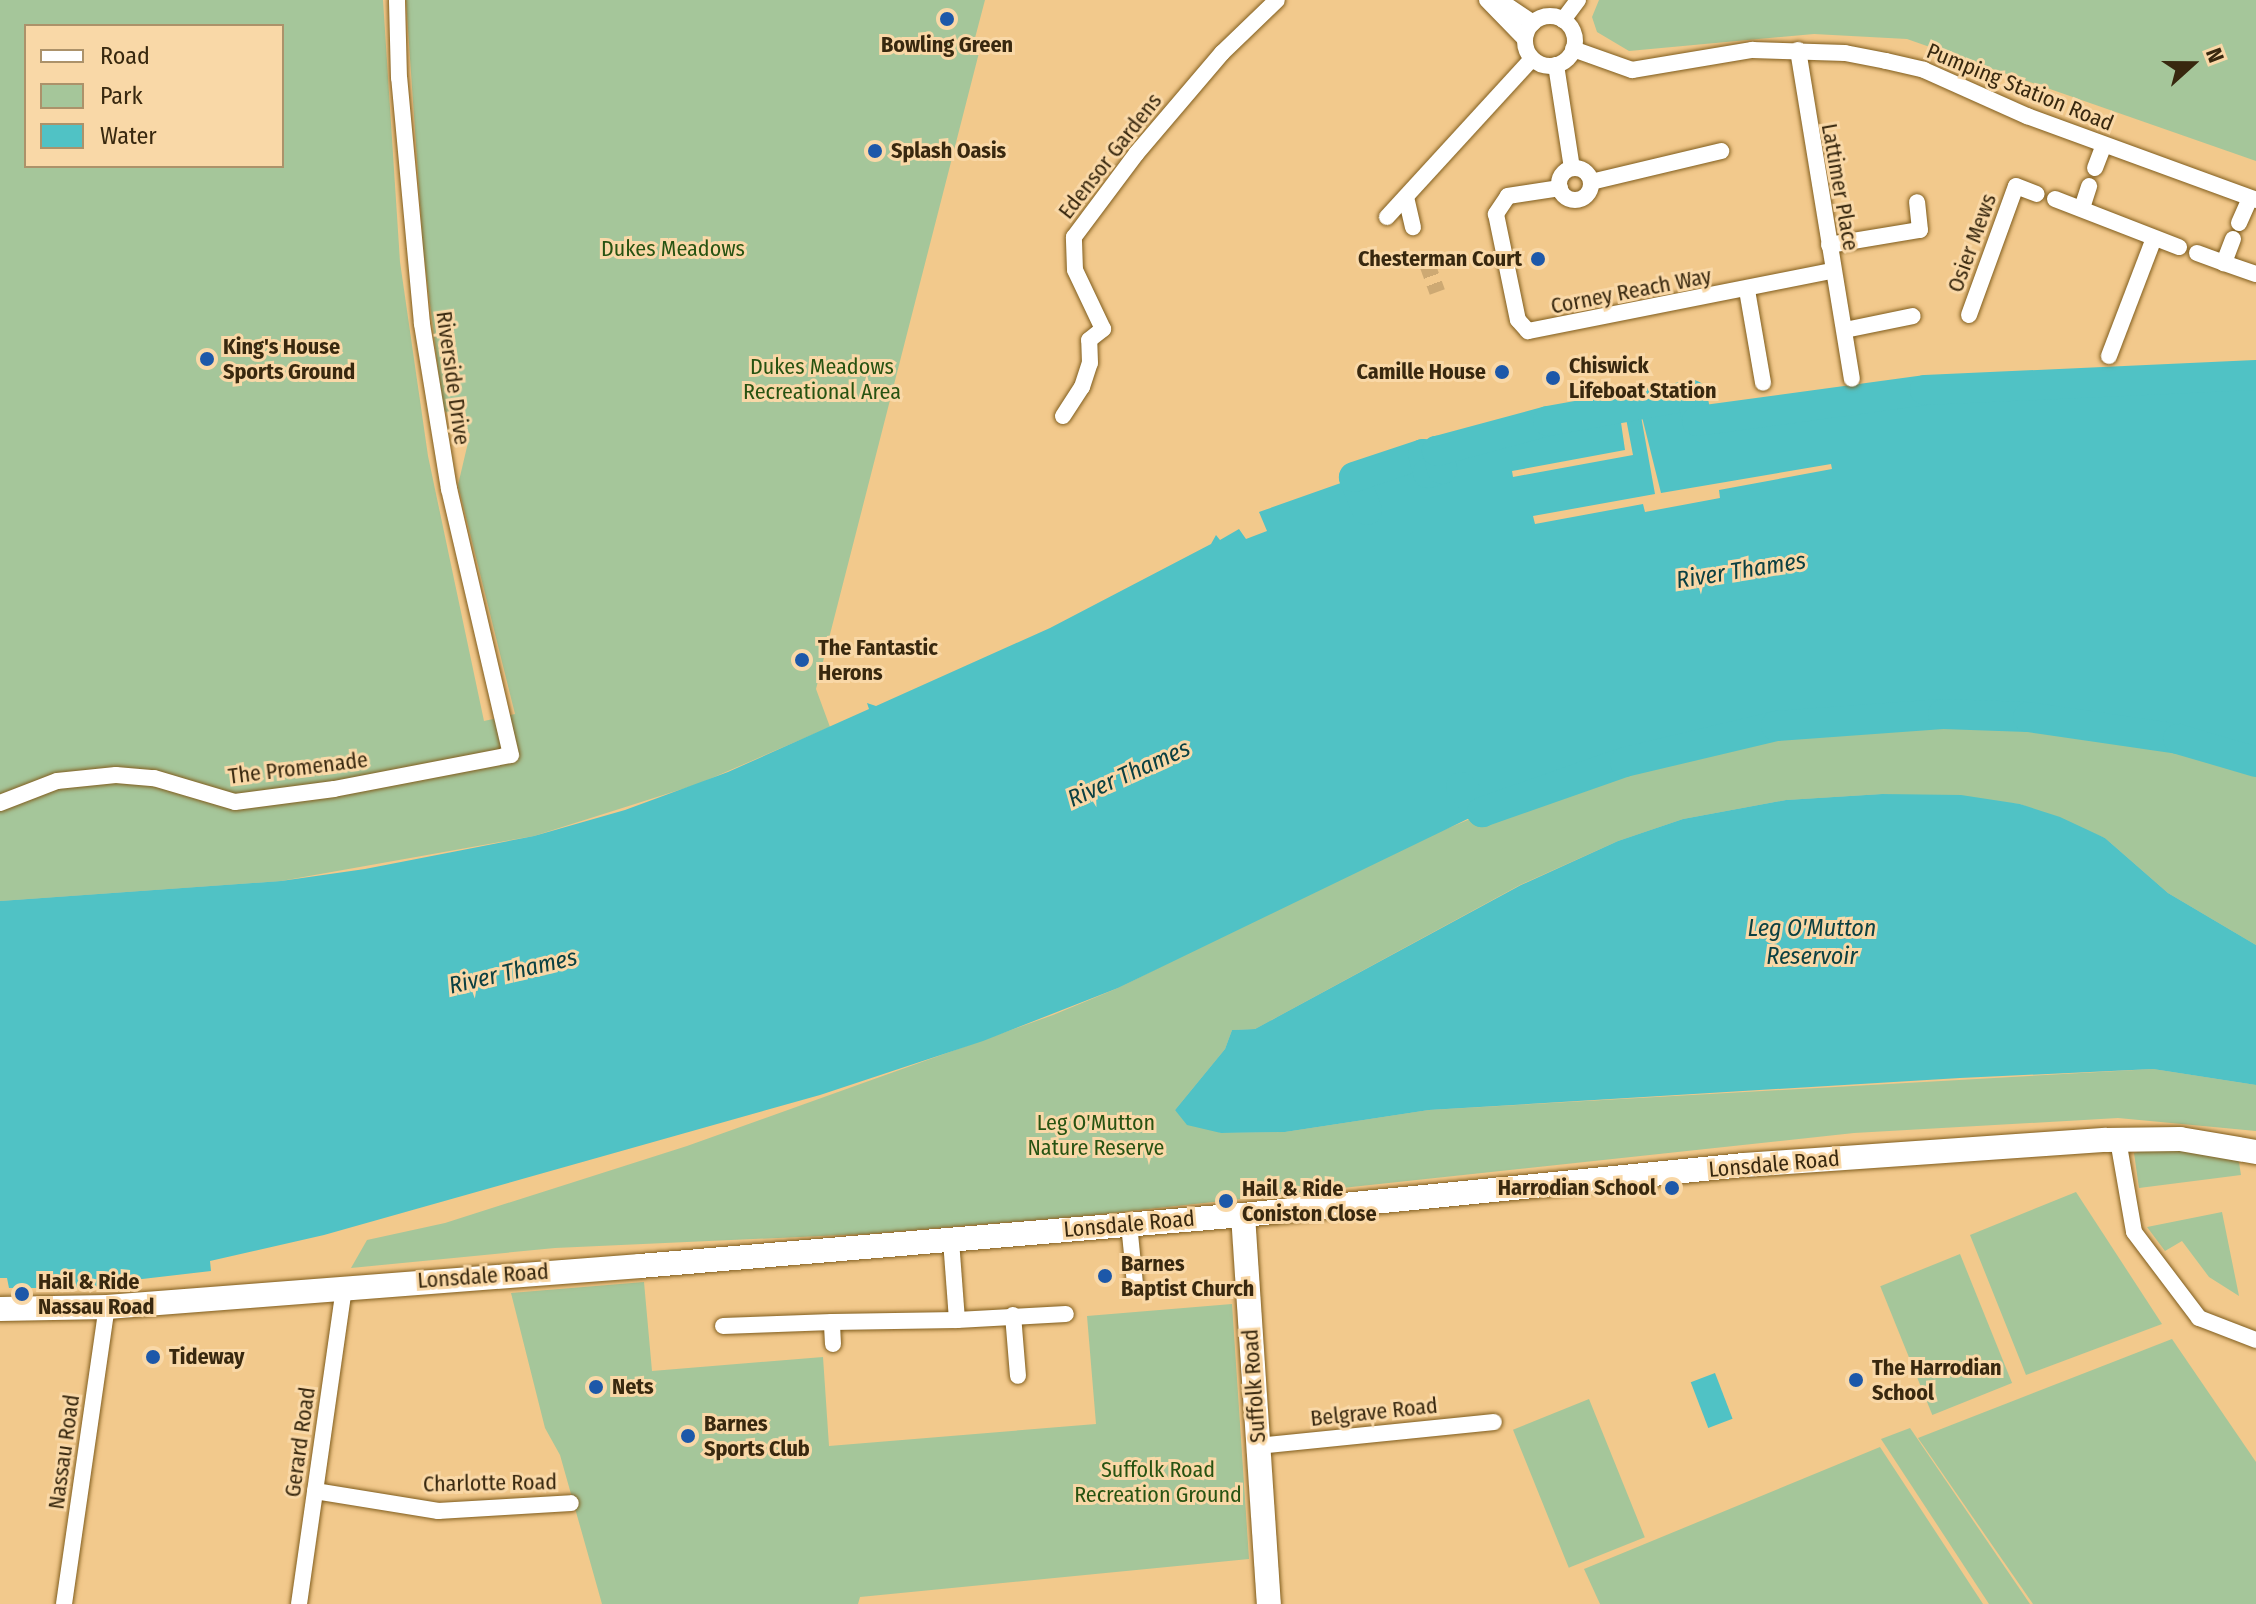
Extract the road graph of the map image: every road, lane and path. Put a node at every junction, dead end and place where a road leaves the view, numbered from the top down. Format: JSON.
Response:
{"nodes":[{"id":1,"x":397,"y":0,"type":"edge"},
{"id":2,"x":1277,"y":0,"type":"edge"},
{"id":3,"x":1487,"y":0,"type":"edge"},
{"id":4,"x":1578,"y":0,"type":"edge"},
{"id":5,"x":1503,"y":2,"type":"edge"},
{"id":6,"x":1563,"y":20,"type":"junction"},
{"id":7,"x":1533,"y":23,"type":"junction"},
{"id":8,"x":1525,"y":39,"type":"junction"},
{"id":9,"x":1573,"y":49,"type":"junction"},
{"id":10,"x":1798,"y":50,"type":"junction"},
{"id":11,"x":1532,"y":59,"type":"junction"},
{"id":12,"x":1556,"y":65,"type":"junction"},
{"id":13,"x":2104,"y":145,"type":"junction"},
{"id":14,"x":1721,"y":151,"type":"dead end"},
{"id":15,"x":1572,"y":168,"type":"junction"},
{"id":16,"x":2095,"y":168,"type":"dead end"},
{"id":17,"x":1591,"y":182,"type":"junction"},
{"id":18,"x":2089,"y":186,"type":"dead end"},
{"id":19,"x":1560,"y":188,"type":"junction"},
{"id":20,"x":2037,"y":194,"type":"dead end"},
{"id":21,"x":1406,"y":197,"type":"junction"},
{"id":22,"x":2055,"y":199,"type":"dead end"},
{"id":23,"x":2253,"y":199,"type":"edge"},
{"id":24,"x":1917,"y":202,"type":"dead end"},
{"id":25,"x":2082,"y":208,"type":"junction"},
{"id":26,"x":1387,"y":217,"type":"dead end"},
{"id":27,"x":1413,"y":227,"type":"dead end"},
{"id":28,"x":2154,"y":238,"type":"junction"},
{"id":29,"x":1829,"y":245,"type":"junction"},
{"id":30,"x":2179,"y":247,"type":"dead end"},
{"id":31,"x":2197,"y":253,"type":"dead end"},
{"id":32,"x":2224,"y":263,"type":"junction"},
{"id":33,"x":1832,"y":271,"type":"junction"},
{"id":34,"x":2256,"y":274,"type":"edge"},
{"id":35,"x":1747,"y":290,"type":"junction"},
{"id":36,"x":1969,"y":315,"type":"dead end"},
{"id":37,"x":1913,"y":316,"type":"dead end"},
{"id":38,"x":1845,"y":330,"type":"junction"},
{"id":39,"x":2109,"y":356,"type":"dead end"},
{"id":40,"x":1852,"y":379,"type":"dead end"},
{"id":41,"x":1763,"y":383,"type":"dead end"},
{"id":42,"x":1063,"y":416,"type":"dead end"},
{"id":43,"x":511,"y":755,"type":"joint"},
{"id":44,"x":0,"y":803,"type":"edge"},
{"id":45,"x":2118,"y":1140,"type":"junction"},
{"id":46,"x":2256,"y":1152,"type":"edge"},
{"id":47,"x":1243,"y":1215,"type":"junction"},
{"id":48,"x":1129,"y":1224,"type":"junction"},
{"id":49,"x":951,"y":1240,"type":"junction"},
{"id":50,"x":1135,"y":1284,"type":"dead end"},
{"id":51,"x":344,"y":1286,"type":"junction"},
{"id":52,"x":107,"y":1307,"type":"junction"},
{"id":53,"x":0,"y":1309,"type":"edge"},
{"id":54,"x":1066,"y":1314,"type":"dead end"},
{"id":55,"x":1013,"y":1315,"type":"junction"},
{"id":56,"x":957,"y":1320,"type":"junction"},
{"id":57,"x":832,"y":1322,"type":"junction"},
{"id":58,"x":723,"y":1326,"type":"dead end"},
{"id":59,"x":2256,"y":1340,"type":"edge"},
{"id":60,"x":833,"y":1344,"type":"dead end"},
{"id":61,"x":1018,"y":1376,"type":"dead end"},
{"id":62,"x":1494,"y":1422,"type":"dead end"},
{"id":63,"x":1258,"y":1446,"type":"junction"},
{"id":64,"x":315,"y":1491,"type":"junction"},
{"id":65,"x":571,"y":1503,"type":"dead end"},
{"id":66,"x":64,"y":1604,"type":"edge"},
{"id":67,"x":299,"y":1604,"type":"edge"},
{"id":68,"x":1269,"y":1604,"type":"edge"}],
"edges":[{"from":1,"to":43,"type":"street","name":"Riverside Drive"},
{"from":2,"to":42,"type":"street","name":"Edensor Gardens"},
{"from":3,"to":8,"type":"street"},
{"from":4,"to":6,"type":"street"},
{"from":5,"to":7,"type":"street"},
{"from":6,"to":7,"type":"street"},
{"from":6,"to":9,"type":"street"},
{"from":7,"to":8,"type":"street"},
{"from":8,"to":11,"type":"street"},
{"from":9,"to":10,"type":"street","name":"Pumping Station Road"},
{"from":9,"to":12,"type":"street"},
{"from":10,"to":13,"type":"street","name":"Pumping Station Road"},
{"from":10,"to":29,"type":"street","name":"Lattimer Place"},
{"from":11,"to":12,"type":"street"},
{"from":11,"to":21,"type":"street"},
{"from":12,"to":15,"type":"street"},
{"from":13,"to":16,"type":"street"},
{"from":13,"to":23,"type":"street","name":"Pumping Station Road"},
{"from":14,"to":17,"type":"street"},
{"from":15,"to":17,"type":"street"},
{"from":15,"to":19,"type":"street"},
{"from":17,"to":19,"type":"street"},
{"from":18,"to":25,"type":"street"},
{"from":19,"to":35,"type":"street","name":"Corney Reach Way"},
{"from":20,"to":36,"type":"street","name":"Osier Mews"},
{"from":21,"to":26,"type":"street"},
{"from":21,"to":27,"type":"street"},
{"from":22,"to":25,"type":"street"},
{"from":23,"to":32,"type":"street"},
{"from":24,"to":29,"type":"street"},
{"from":25,"to":28,"type":"street"},
{"from":28,"to":30,"type":"street"},
{"from":28,"to":39,"type":"street"},
{"from":29,"to":33,"type":"street","name":"Lattimer Place"},
{"from":31,"to":32,"type":"street"},
{"from":32,"to":34,"type":"street"},
{"from":33,"to":35,"type":"street","name":"Corney Reach Way"},
{"from":33,"to":38,"type":"street","name":"Lattimer Place"},
{"from":35,"to":41,"type":"street"},
{"from":37,"to":38,"type":"street"},
{"from":38,"to":40,"type":"street","name":"Lattimer Place"},
{"from":43,"to":44,"type":"street","name":"The Promenade"},
{"from":45,"to":46,"type":"main road","name":"Lonsdale Road"},
{"from":45,"to":47,"type":"main road","name":"Lonsdale Road"},
{"from":45,"to":59,"type":"street"},
{"from":47,"to":48,"type":"main road","name":"Lonsdale Road"},
{"from":47,"to":63,"type":"main road","name":"Suffolk Road"},
{"from":48,"to":49,"type":"main road","name":"Lonsdale Road"},
{"from":48,"to":50,"type":"street"},
{"from":49,"to":51,"type":"main road","name":"Lonsdale Road"},
{"from":49,"to":56,"type":"street"},
{"from":51,"to":52,"type":"main road","name":"Lonsdale Road"},
{"from":51,"to":64,"type":"street","name":"Gerard Road"},
{"from":52,"to":53,"type":"main road","name":"Lonsdale Road"},
{"from":52,"to":66,"type":"street","name":"Nassau Road"},
{"from":54,"to":55,"type":"street"},
{"from":55,"to":56,"type":"street"},
{"from":55,"to":61,"type":"street"},
{"from":56,"to":57,"type":"street"},
{"from":57,"to":58,"type":"street"},
{"from":57,"to":60,"type":"street"},
{"from":62,"to":63,"type":"street","name":"Belgrave Road"},
{"from":63,"to":68,"type":"main road","name":"Suffolk Road"},
{"from":64,"to":65,"type":"street","name":"Charlotte Road"},
{"from":64,"to":67,"type":"street","name":"Gerard Road"}]}
